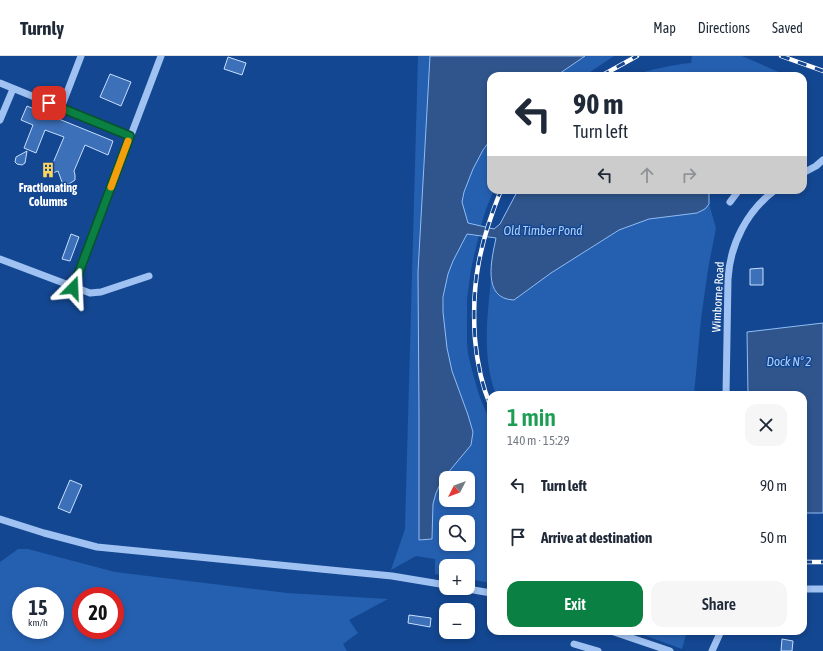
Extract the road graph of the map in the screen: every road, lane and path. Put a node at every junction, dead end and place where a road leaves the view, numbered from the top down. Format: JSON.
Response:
{"nodes":[{"id":1,"x":81,"y":56,"type":"edge"},
{"id":2,"x":161,"y":56,"type":"edge"},
{"id":3,"x":0,"y":83,"type":"edge"},
{"id":4,"x":13,"y":89,"type":"junction"},
{"id":5,"x":61,"y":108,"type":"junction"},
{"id":6,"x":0,"y":120,"type":"edge"},
{"id":7,"x":130,"y":136,"type":"junction"},
{"id":8,"x":823,"y":160,"type":"edge"},
{"id":9,"x":807,"y":171,"type":"edge"},
{"id":10,"x":736,"y":194,"type":"edge"},
{"id":11,"x":771,"y":194,"type":"edge"},
{"id":12,"x":730,"y":202,"type":"dead end"},
{"id":13,"x":0,"y":259,"type":"edge"},
{"id":14,"x":149,"y":276,"type":"dead end"},
{"id":15,"x":73,"y":288,"type":"junction"},
{"id":16,"x":726,"y":391,"type":"edge"},
{"id":17,"x":0,"y":519,"type":"edge"},
{"id":18,"x":439,"y":584,"type":"edge"},
{"id":19,"x":823,"y":589,"type":"edge"},
{"id":20,"x":475,"y":590,"type":"edge"},
{"id":21,"x":807,"y":590,"type":"edge"},
{"id":22,"x":487,"y":592,"type":"edge"},
{"id":23,"x":623,"y":635,"type":"edge"},
{"id":24,"x":719,"y":635,"type":"edge"},
{"id":25,"x":574,"y":644,"type":"dead end"},
{"id":26,"x":598,"y":651,"type":"edge"},
{"id":27,"x":670,"y":651,"type":"edge"},
{"id":28,"x":712,"y":651,"type":"edge"}],
"edges":[{"from":1,"to":5,"type":"street"},
{"from":2,"to":7,"type":"street"},
{"from":3,"to":4,"type":"street"},
{"from":4,"to":5,"type":"street"},
{"from":4,"to":6,"type":"street"},
{"from":5,"to":7,"type":"street"},
{"from":7,"to":15,"type":"street"},
{"from":8,"to":9,"type":"street"},
{"from":10,"to":12,"type":"street"},
{"from":11,"to":16,"type":"street","name":"Wimborne Road"},
{"from":13,"to":15,"type":"street"},
{"from":14,"to":15,"type":"street"},
{"from":17,"to":18,"type":"street"},
{"from":19,"to":21,"type":"street"},
{"from":20,"to":22,"type":"street"},
{"from":23,"to":27,"type":"street"},
{"from":24,"to":28,"type":"street"},
{"from":25,"to":26,"type":"street"}]}
